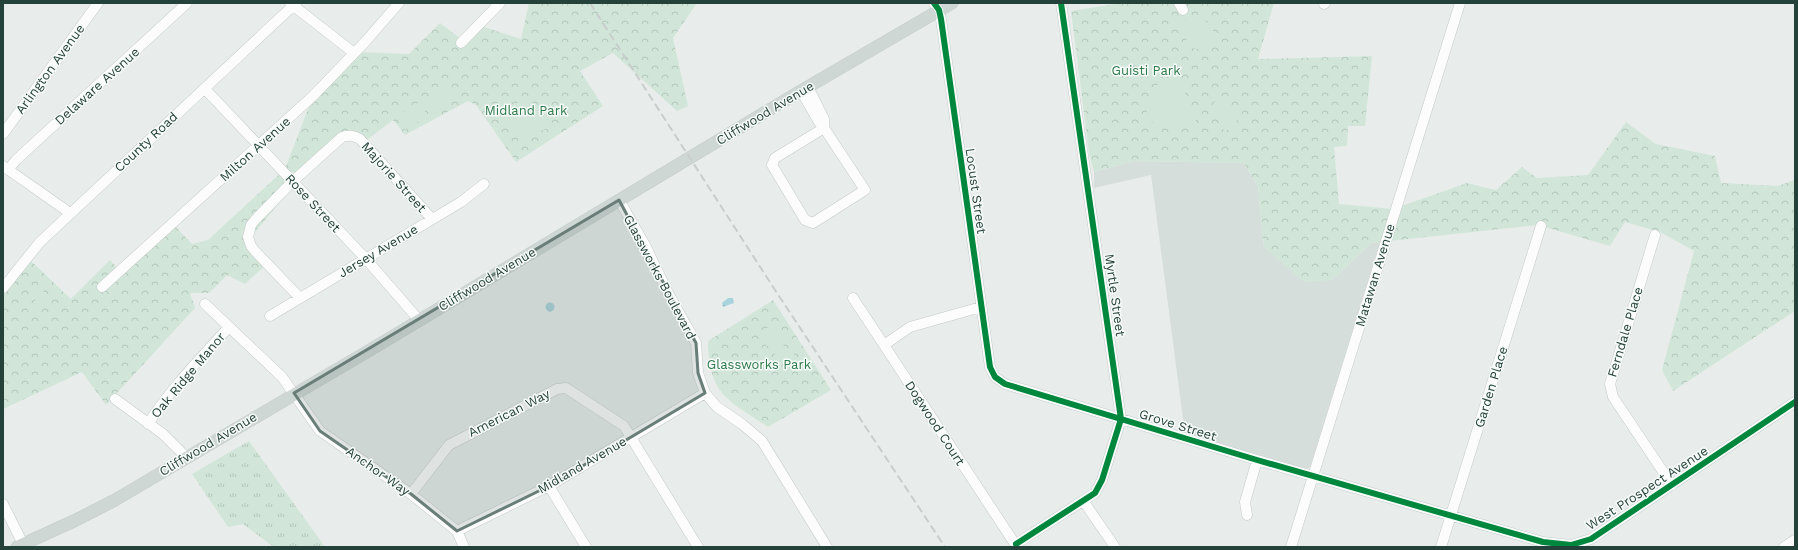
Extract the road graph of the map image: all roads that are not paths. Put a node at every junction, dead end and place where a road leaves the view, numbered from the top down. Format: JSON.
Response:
{"nodes":[{"id":1,"x":98,"y":3,"type":"edge"},
{"id":2,"x":187,"y":3,"type":"edge"},
{"id":3,"x":399,"y":3,"type":"edge"},
{"id":4,"x":500,"y":3,"type":"edge"},
{"id":5,"x":952,"y":3,"type":"edge"},
{"id":6,"x":1061,"y":3,"type":"edge"},
{"id":7,"x":1460,"y":3,"type":"edge"},
{"id":8,"x":293,"y":4,"type":"edge"},
{"id":9,"x":937,"y":6,"type":"edge"},
{"id":10,"x":461,"y":43,"type":"dead end"},
{"id":11,"x":354,"y":53,"type":"junction"},
{"id":12,"x":205,"y":89,"type":"junction"},
{"id":13,"x":804,"y":89,"type":"junction"},
{"id":14,"x":824,"y":128,"type":"junction"},
{"id":15,"x":3,"y":134,"type":"edge"},
{"id":16,"x":259,"y":145,"type":"junction"},
{"id":17,"x":5,"y":168,"type":"edge"},
{"id":18,"x":292,"y":182,"type":"junction"},
{"id":19,"x":484,"y":184,"type":"dead end"},
{"id":20,"x":619,"y":200,"type":"junction"},
{"id":21,"x":70,"y":214,"type":"junction"},
{"id":22,"x":432,"y":219,"type":"junction"},
{"id":23,"x":1541,"y":226,"type":"dead end"},
{"id":24,"x":1655,"y":235,"type":"dead end"},
{"id":25,"x":366,"y":259,"type":"junction"},
{"id":26,"x":102,"y":287,"type":"dead end"},
{"id":27,"x":3,"y":288,"type":"edge"},
{"id":28,"x":300,"y":298,"type":"junction"},
{"id":29,"x":853,"y":298,"type":"dead end"},
{"id":30,"x":205,"y":304,"type":"dead end"},
{"id":31,"x":981,"y":306,"type":"junction"},
{"id":32,"x":270,"y":316,"type":"dead end"},
{"id":33,"x":419,"y":320,"type":"junction"},
{"id":34,"x":229,"y":327,"type":"junction"},
{"id":35,"x":884,"y":345,"type":"junction"},
{"id":36,"x":994,"y":375,"type":"joint"},
{"id":37,"x":294,"y":393,"type":"junction"},
{"id":38,"x":704,"y":393,"type":"junction"},
{"id":39,"x":115,"y":399,"type":"dead end"},
{"id":40,"x":1795,"y":402,"type":"edge"},
{"id":41,"x":1121,"y":419,"type":"junction"},
{"id":42,"x":148,"y":424,"type":"junction"},
{"id":43,"x":631,"y":436,"type":"junction"},
{"id":44,"x":186,"y":457,"type":"junction"},
{"id":45,"x":1257,"y":460,"type":"junction"},
{"id":46,"x":1312,"y":476,"type":"junction"},
{"id":47,"x":1672,"y":485,"type":"junction"},
{"id":48,"x":549,"y":486,"type":"junction"},
{"id":49,"x":411,"y":494,"type":"junction"},
{"id":50,"x":1084,"y":502,"type":"junction"},
{"id":51,"x":3,"y":504,"type":"edge"},
{"id":52,"x":1247,"y":515,"type":"dead end"},
{"id":53,"x":1450,"y":516,"type":"junction"},
{"id":54,"x":457,"y":531,"type":"junction"},
{"id":55,"x":1795,"y":540,"type":"edge"},
{"id":56,"x":20,"y":546,"type":"edge"},
{"id":57,"x":1016,"y":546,"type":"edge"},
{"id":58,"x":1570,"y":546,"type":"edge"},
{"id":59,"x":464,"y":547,"type":"edge"},
{"id":60,"x":586,"y":547,"type":"edge"},
{"id":61,"x":698,"y":547,"type":"edge"},
{"id":62,"x":827,"y":547,"type":"edge"},
{"id":63,"x":1115,"y":547,"type":"edge"},
{"id":64,"x":1291,"y":547,"type":"edge"},
{"id":65,"x":1441,"y":547,"type":"edge"},
{"id":66,"x":1784,"y":547,"type":"edge"}],
"edges":[{"from":1,"to":15,"type":"street","name":"Arlington Avenue"},
{"from":2,"to":17,"type":"street","name":"Delaware Avenue"},
{"from":3,"to":11,"type":"street","name":"Milton Avenue"},
{"from":4,"to":10,"type":"street"},
{"from":5,"to":9,"type":"main road","name":"Cliffwood Avenue"},
{"from":6,"to":41,"type":"street","name":"Myrtle Street"},
{"from":7,"to":46,"type":"street","name":"Matawan Avenue"},
{"from":8,"to":11,"type":"street"},
{"from":8,"to":12,"type":"street","name":"County Road"},
{"from":9,"to":13,"type":"main road","name":"Cliffwood Avenue"},
{"from":9,"to":31,"type":"street","name":"Locust Street"},
{"from":11,"to":16,"type":"street","name":"Milton Avenue"},
{"from":12,"to":16,"type":"street","name":"Rose Street"},
{"from":12,"to":21,"type":"street","name":"County Road"},
{"from":13,"to":14,"type":"street"},
{"from":13,"to":20,"type":"main road","name":"Cliffwood Avenue"},
{"from":14,"to":14,"type":"street"},
{"from":16,"to":18,"type":"street","name":"Rose Street"},
{"from":16,"to":26,"type":"street","name":"Milton Avenue"},
{"from":17,"to":21,"type":"street"},
{"from":18,"to":22,"type":"street","name":"Majorie Street"},
{"from":18,"to":25,"type":"street","name":"Rose Street"},
{"from":18,"to":28,"type":"street"},
{"from":19,"to":22,"type":"street","name":"Jersey Avenue"},
{"from":20,"to":33,"type":"main road","name":"Cliffwood Avenue"},
{"from":20,"to":38,"type":"street","name":"Glassworks Boulevard"},
{"from":21,"to":27,"type":"street","name":"County Road"},
{"from":22,"to":25,"type":"street","name":"Jersey Avenue"},
{"from":23,"to":53,"type":"street","name":"Garden Place"},
{"from":24,"to":47,"type":"street","name":"Ferndale Place"},
{"from":25,"to":28,"type":"street","name":"Jersey Avenue"},
{"from":25,"to":33,"type":"street","name":"Rose Street"},
{"from":28,"to":32,"type":"street","name":"Jersey Avenue"},
{"from":29,"to":35,"type":"street","name":"Dogwood Court"},
{"from":30,"to":34,"type":"street","name":"Oak Ridge Manor"},
{"from":31,"to":35,"type":"street"},
{"from":31,"to":36,"type":"street","name":"Locust Street"},
{"from":33,"to":37,"type":"main road","name":"Cliffwood Avenue"},
{"from":34,"to":37,"type":"street","name":"Oak Ridge Manor"},
{"from":34,"to":42,"type":"street","name":"Oak Ridge Manor"},
{"from":35,"to":57,"type":"street","name":"Dogwood Court"},
{"from":36,"to":41,"type":"street","name":"Grove Street"},
{"from":37,"to":44,"type":"main road","name":"Cliffwood Avenue"},
{"from":37,"to":49,"type":"street","name":"Anchor Way"},
{"from":38,"to":43,"type":"street","name":"Midland Avenue"},
{"from":38,"to":62,"type":"street","name":"Glassworks Boulevard"},
{"from":39,"to":42,"type":"street","name":"Oak Ridge Manor"},
{"from":40,"to":47,"type":"street","name":"West Prospect Avenue"},
{"from":41,"to":45,"type":"street","name":"Grove Street"},
{"from":41,"to":50,"type":"street","name":"Myrtle Street"},
{"from":42,"to":44,"type":"street","name":"Oak Ridge Manor"},
{"from":43,"to":48,"type":"street","name":"Midland Avenue"},
{"from":43,"to":49,"type":"street","name":"American Way"},
{"from":43,"to":61,"type":"street","name":"American Way"},
{"from":44,"to":56,"type":"main road","name":"Cliffwood Avenue"},
{"from":45,"to":46,"type":"street","name":"Grove Street"},
{"from":45,"to":52,"type":"street"},
{"from":46,"to":53,"type":"street","name":"West Prospect Avenue"},
{"from":46,"to":64,"type":"street","name":"Matawan Avenue"},
{"from":47,"to":58,"type":"street","name":"West Prospect Avenue"},
{"from":48,"to":54,"type":"street","name":"Midland Avenue"},
{"from":48,"to":60,"type":"street"},
{"from":49,"to":54,"type":"street","name":"Anchor Way"},
{"from":50,"to":57,"type":"street","name":"Myrtle Street"},
{"from":50,"to":63,"type":"street"},
{"from":51,"to":56,"type":"street"},
{"from":53,"to":58,"type":"street","name":"West Prospect Avenue"},
{"from":53,"to":65,"type":"street","name":"Garden Place"},
{"from":54,"to":59,"type":"street","name":"Anchor Way"},
{"from":55,"to":66,"type":"street"}]}
